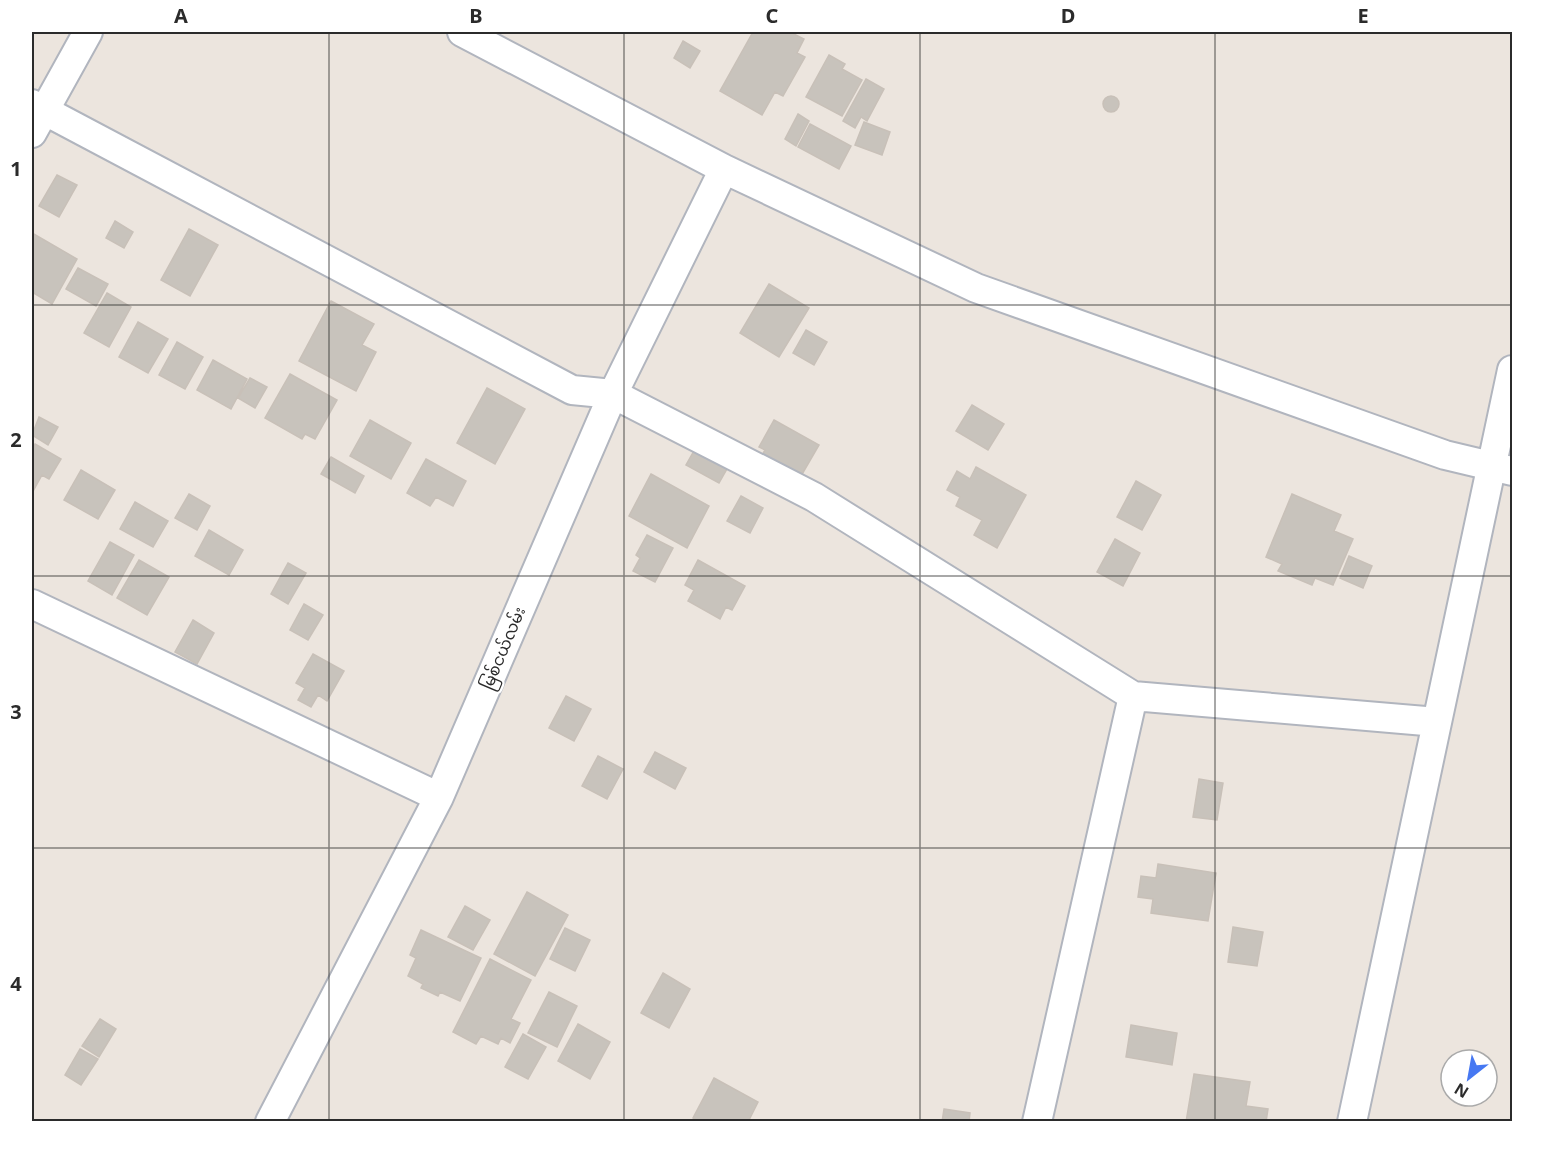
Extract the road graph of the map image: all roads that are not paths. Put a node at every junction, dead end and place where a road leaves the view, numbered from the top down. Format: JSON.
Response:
{"nodes":[{"id":1,"x":88,"y":32,"type":"edge"},
{"id":2,"x":462,"y":32,"type":"edge"},
{"id":3,"x":36,"y":116,"type":"edge"},
{"id":4,"x":724,"y":169,"type":"junction"},
{"id":5,"x":1512,"y":370,"type":"edge"},
{"id":6,"x":613,"y":394,"type":"junction"},
{"id":7,"x":1502,"y":469,"type":"edge"},
{"id":8,"x":32,"y":604,"type":"edge"},
{"id":9,"x":1133,"y":696,"type":"junction"},
{"id":10,"x":1437,"y":722,"type":"junction"},
{"id":11,"x":439,"y":797,"type":"junction"},
{"id":12,"x":270,"y":1122,"type":"edge"},
{"id":13,"x":1037,"y":1122,"type":"edge"},
{"id":14,"x":1352,"y":1122,"type":"edge"}],
"edges":[{"from":1,"to":3,"type":"street"},
{"from":2,"to":4,"type":"street"},
{"from":3,"to":6,"type":"street"},
{"from":4,"to":6,"type":"street","name":"မြစ်ငယ်လမ်း"},
{"from":4,"to":7,"type":"street"},
{"from":5,"to":7,"type":"street"},
{"from":6,"to":9,"type":"street"},
{"from":6,"to":11,"type":"street","name":"မြစ်ငယ်လမ်း"},
{"from":7,"to":10,"type":"street"},
{"from":8,"to":11,"type":"street"},
{"from":9,"to":10,"type":"street"},
{"from":9,"to":13,"type":"street"},
{"from":10,"to":14,"type":"street"},
{"from":11,"to":12,"type":"street","name":"မြစ်ငယ်လမ်း"}]}
